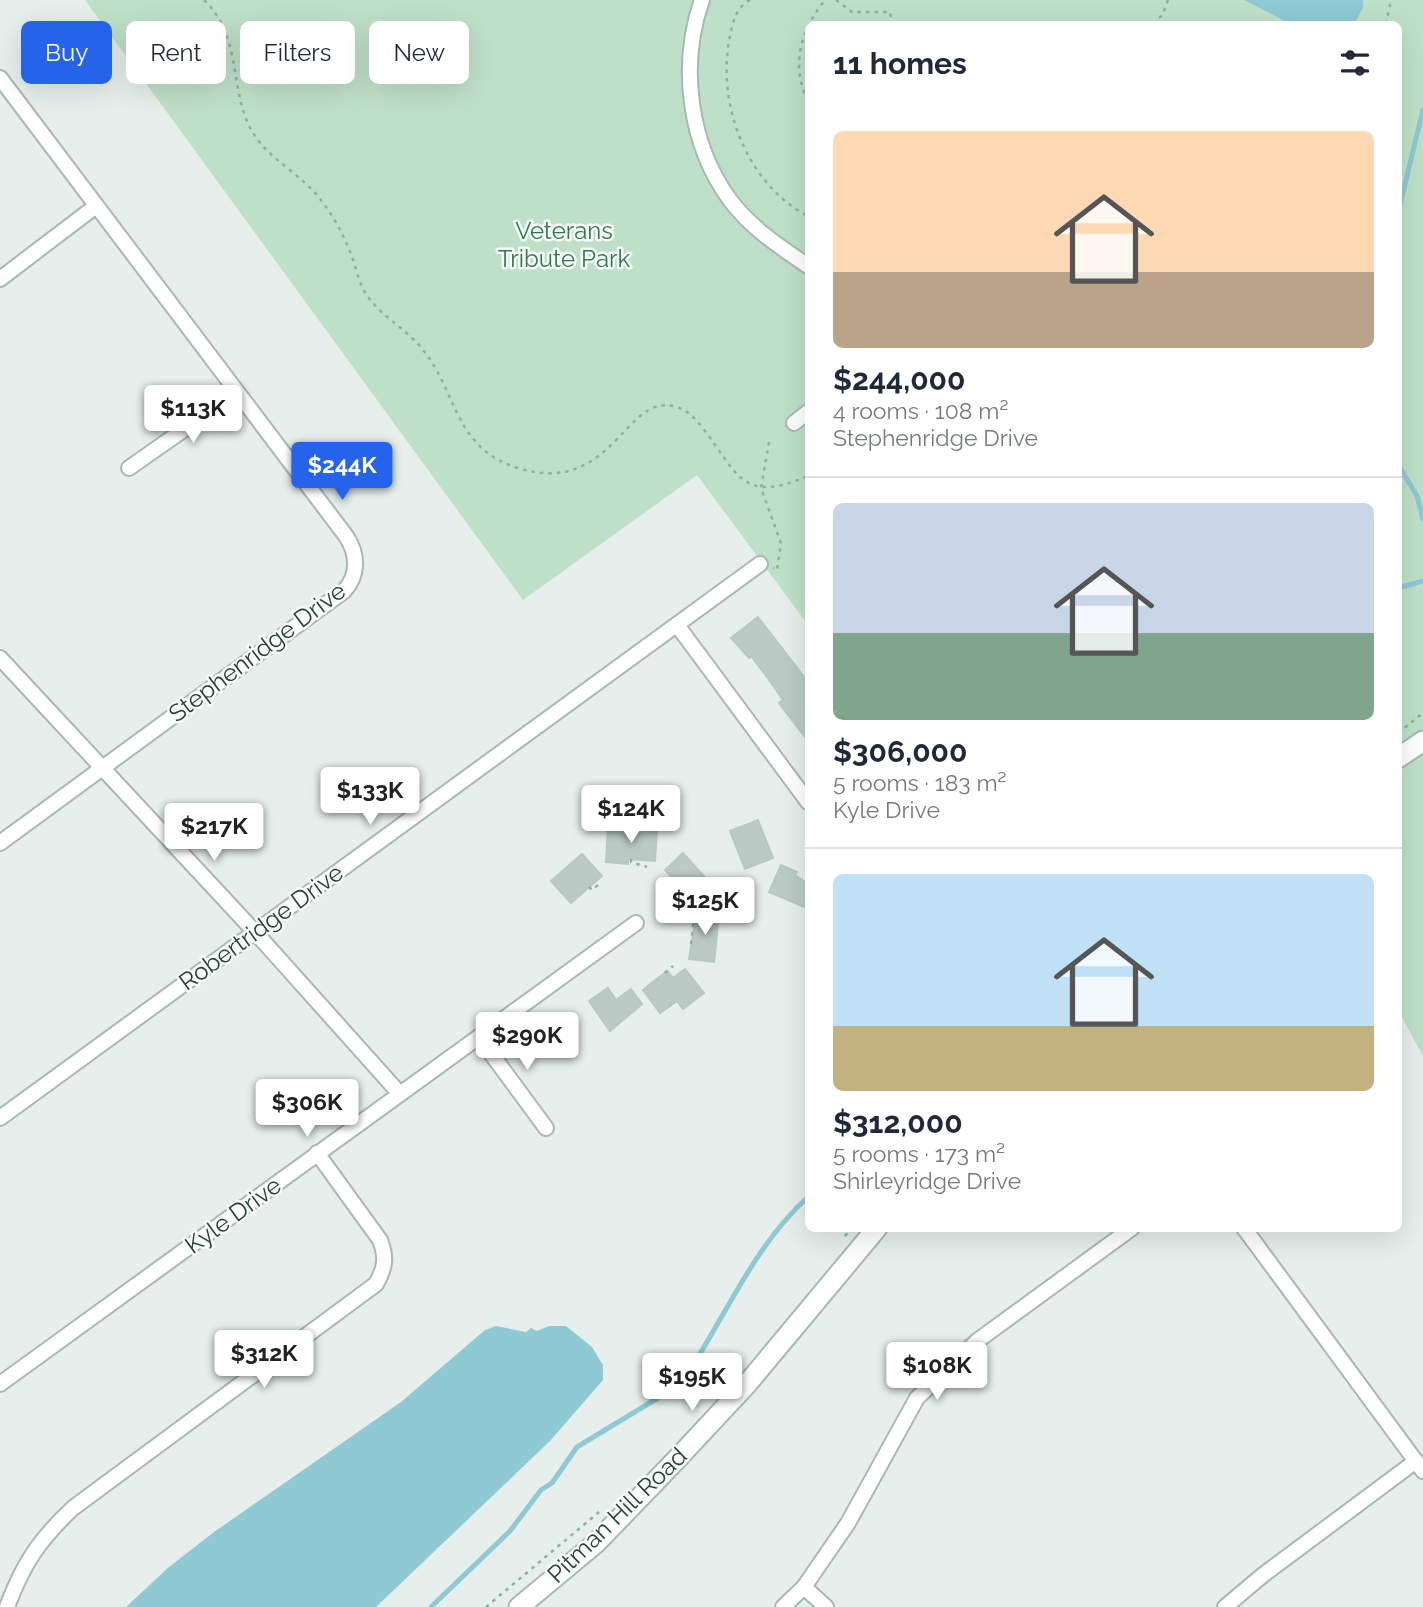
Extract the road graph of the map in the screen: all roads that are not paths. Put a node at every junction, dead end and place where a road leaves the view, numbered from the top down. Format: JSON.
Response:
{"nodes":[{"id":1,"x":702,"y":0,"type":"edge"},
{"id":2,"x":0,"y":78,"type":"edge"},
{"id":3,"x":96,"y":206,"type":"junction"},
{"id":4,"x":805,"y":264,"type":"edge"},
{"id":5,"x":0,"y":279,"type":"edge"},
{"id":6,"x":236,"y":393,"type":"junction"},
{"id":7,"x":805,"y":414,"type":"edge"},
{"id":8,"x":794,"y":423,"type":"dead end"},
{"id":9,"x":129,"y":467,"type":"dead end"},
{"id":10,"x":760,"y":564,"type":"road end"},
{"id":11,"x":677,"y":625,"type":"junction"},
{"id":12,"x":0,"y":658,"type":"edge"},
{"id":13,"x":1423,"y":741,"type":"edge"},
{"id":14,"x":1402,"y":755,"type":"edge"},
{"id":15,"x":101,"y":769,"type":"junction"},
{"id":16,"x":805,"y":798,"type":"edge"},
{"id":17,"x":0,"y":843,"type":"edge"},
{"id":18,"x":636,"y":923,"type":"dead end"},
{"id":19,"x":255,"y":932,"type":"junction"},
{"id":20,"x":479,"y":1037,"type":"junction"},
{"id":21,"x":400,"y":1094,"type":"junction"},
{"id":22,"x":0,"y":1118,"type":"edge"},
{"id":23,"x":546,"y":1128,"type":"dead end"},
{"id":24,"x":317,"y":1153,"type":"junction"},
{"id":25,"x":874,"y":1232,"type":"edge"},
{"id":26,"x":1126,"y":1232,"type":"edge"},
{"id":27,"x":1247,"y":1232,"type":"edge"},
{"id":28,"x":0,"y":1384,"type":"edge"},
{"id":29,"x":1419,"y":1466,"type":"edge"},
{"id":30,"x":804,"y":1587,"type":"junction"},
{"id":31,"x":7,"y":1607,"type":"edge"},
{"id":32,"x":519,"y":1607,"type":"edge"},
{"id":33,"x":783,"y":1607,"type":"edge"},
{"id":34,"x":826,"y":1607,"type":"edge"},
{"id":35,"x":1225,"y":1607,"type":"edge"}],
"edges":[{"from":1,"to":4,"type":"street"},
{"from":2,"to":3,"type":"street","name":"Stephenridge Drive"},
{"from":3,"to":5,"type":"street"},
{"from":3,"to":6,"type":"street","name":"Stephenridge Drive"},
{"from":6,"to":9,"type":"street"},
{"from":6,"to":15,"type":"street","name":"Stephenridge Drive"},
{"from":7,"to":8,"type":"street"},
{"from":10,"to":11,"type":"street","name":"Robertridge Drive"},
{"from":11,"to":16,"type":"street"},
{"from":11,"to":19,"type":"street","name":"Robertridge Drive"},
{"from":12,"to":15,"type":"street"},
{"from":13,"to":14,"type":"main road"},
{"from":15,"to":17,"type":"street","name":"Stephenridge Drive"},
{"from":15,"to":19,"type":"street"},
{"from":18,"to":20,"type":"street","name":"Kyle Drive"},
{"from":19,"to":21,"type":"street"},
{"from":19,"to":22,"type":"street","name":"Robertridge Drive"},
{"from":20,"to":21,"type":"street","name":"Kyle Drive"},
{"from":20,"to":23,"type":"street"},
{"from":21,"to":24,"type":"street","name":"Kyle Drive"},
{"from":24,"to":28,"type":"street","name":"Kyle Drive"},
{"from":24,"to":31,"type":"street"},
{"from":25,"to":32,"type":"main road","name":"Pitman Hill Road"},
{"from":26,"to":30,"type":"street"},
{"from":27,"to":29,"type":"street"},
{"from":29,"to":35,"type":"street"},
{"from":30,"to":33,"type":"street"},
{"from":30,"to":34,"type":"street"}]}
